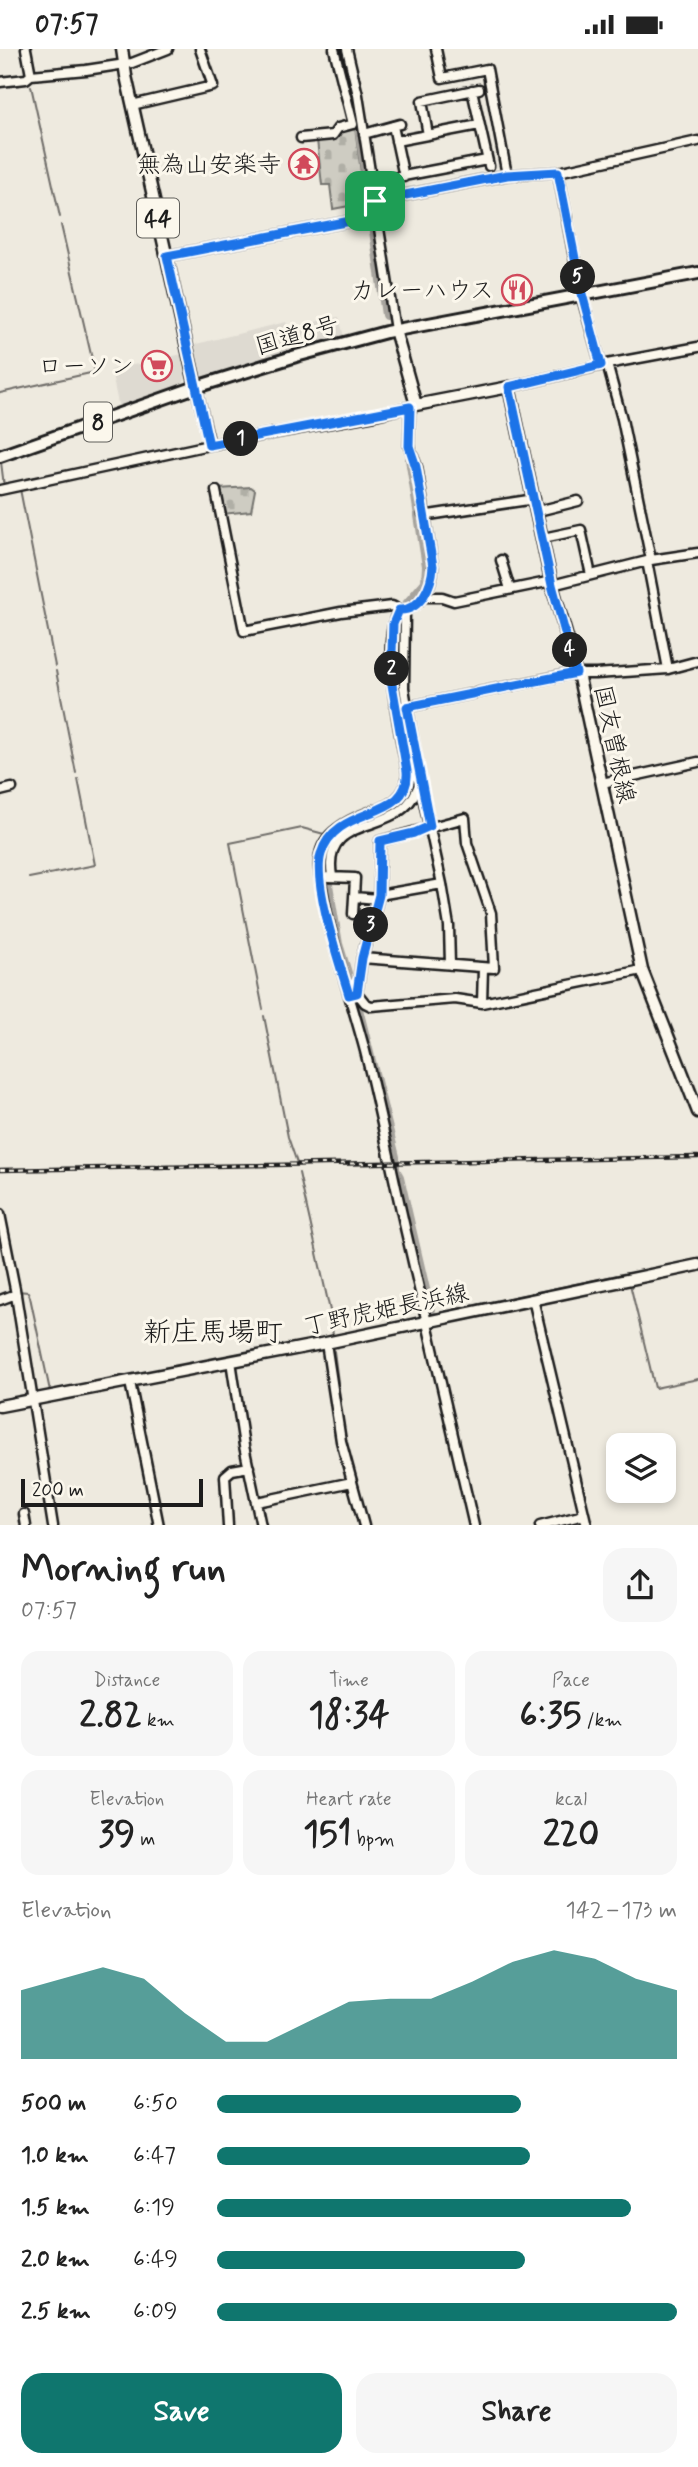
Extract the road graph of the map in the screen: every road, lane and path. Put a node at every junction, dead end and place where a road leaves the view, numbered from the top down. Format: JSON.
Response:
{"nodes":[{"id":1,"x":26,"y":49,"type":"edge"},
{"id":2,"x":122,"y":49,"type":"edge"},
{"id":3,"x":168,"y":49,"type":"edge"},
{"id":4,"x":200,"y":49,"type":"edge"},
{"id":5,"x":334,"y":49,"type":"edge"},
{"id":6,"x":347,"y":49,"type":"edge"},
{"id":7,"x":436,"y":49,"type":"edge"},
{"id":8,"x":124,"y":64,"type":"junction"},
{"id":9,"x":31,"y":75,"type":"junction"},
{"id":10,"x":0,"y":82,"type":"edge"},
{"id":11,"x":132,"y":105,"type":"junction"},
{"id":12,"x":361,"y":113,"type":"junction"},
{"id":13,"x":351,"y":115,"type":"junction"},
{"id":14,"x":479,"y":125,"type":"junction"},
{"id":15,"x":364,"y":134,"type":"junction"},
{"id":16,"x":428,"y":135,"type":"junction"},
{"id":17,"x":301,"y":138,"type":"dead end"},
{"id":18,"x":396,"y":141,"type":"junction"},
{"id":19,"x":698,"y":141,"type":"edge"},
{"id":20,"x":558,"y":172,"type":"junction"},
{"id":21,"x":507,"y":175,"type":"junction"},
{"id":22,"x":404,"y":177,"type":"junction"},
{"id":23,"x":372,"y":182,"type":"junction"},
{"id":24,"x":375,"y":201,"type":"junction"},
{"id":25,"x":374,"y":217,"type":"junction"},
{"id":26,"x":167,"y":256,"type":"junction"},
{"id":27,"x":698,"y":273,"type":"edge"},
{"id":28,"x":582,"y":294,"type":"junction"},
{"id":29,"x":396,"y":330,"type":"junction"},
{"id":30,"x":698,"y":347,"type":"edge"},
{"id":31,"x":604,"y":364,"type":"junction"},
{"id":32,"x":196,"y":387,"type":"junction"},
{"id":33,"x":509,"y":387,"type":"junction"},
{"id":34,"x":413,"y":406,"type":"junction"},
{"id":35,"x":209,"y":445,"type":"junction"},
{"id":36,"x":0,"y":456,"type":"edge"},
{"id":37,"x":0,"y":490,"type":"edge"},
{"id":38,"x":216,"y":491,"type":"dead end"},
{"id":39,"x":535,"y":499,"type":"junction"},
{"id":40,"x":578,"y":501,"type":"dead end"},
{"id":41,"x":538,"y":511,"type":"junction"},
{"id":42,"x":423,"y":514,"type":"junction"},
{"id":43,"x":543,"y":538,"type":"junction"},
{"id":44,"x":698,"y":553,"type":"edge"},
{"id":45,"x":501,"y":560,"type":"dead end"},
{"id":46,"x":649,"y":560,"type":"junction"},
{"id":47,"x":591,"y":575,"type":"junction"},
{"id":48,"x":552,"y":583,"type":"junction"},
{"id":49,"x":510,"y":589,"type":"junction"},
{"id":50,"x":422,"y":597,"type":"junction"},
{"id":51,"x":402,"y":610,"type":"junction"},
{"id":52,"x":698,"y":661,"type":"edge"},
{"id":53,"x":668,"y":669,"type":"junction"},
{"id":54,"x":576,"y":673,"type":"junction"},
{"id":55,"x":407,"y":707,"type":"junction"},
{"id":56,"x":698,"y":762,"type":"edge"},
{"id":57,"x":420,"y":783,"type":"junction"},
{"id":58,"x":602,"y":783,"type":"junction"},
{"id":59,"x":12,"y":788,"type":"dead end"},
{"id":60,"x":0,"y":791,"type":"edge"},
{"id":61,"x":430,"y":826,"type":"junction"},
{"id":62,"x":326,"y":877,"type":"junction"},
{"id":63,"x":442,"y":884,"type":"junction"},
{"id":64,"x":354,"y":897,"type":"junction"},
{"id":65,"x":379,"y":897,"type":"junction"},
{"id":66,"x":353,"y":914,"type":"dead end"},
{"id":67,"x":362,"y":958,"type":"junction"},
{"id":68,"x":450,"y":965,"type":"junction"},
{"id":69,"x":483,"y":968,"type":"junction"},
{"id":70,"x":642,"y":970,"type":"junction"},
{"id":71,"x":353,"y":994,"type":"junction"},
{"id":72,"x":482,"y":1003,"type":"junction"},
{"id":73,"x":698,"y":1112,"type":"edge"},
{"id":74,"x":0,"y":1214,"type":"edge"},
{"id":75,"x":698,"y":1265,"type":"edge"},
{"id":76,"x":16,"y":1294,"type":"junction"},
{"id":77,"x":533,"y":1299,"type":"junction"},
{"id":78,"x":0,"y":1300,"type":"edge"},
{"id":79,"x":426,"y":1322,"type":"junction"},
{"id":80,"x":326,"y":1343,"type":"junction"},
{"id":81,"x":231,"y":1361,"type":"junction"},
{"id":82,"x":130,"y":1382,"type":"junction"},
{"id":83,"x":33,"y":1400,"type":"junction"},
{"id":84,"x":0,"y":1406,"type":"edge"},
{"id":85,"x":249,"y":1467,"type":"junction"},
{"id":86,"x":352,"y":1482,"type":"junction"},
{"id":87,"x":257,"y":1502,"type":"junction"},
{"id":88,"x":24,"y":1514,"type":"dead end"},
{"id":89,"x":584,"y":1515,"type":"junction"},
{"id":90,"x":26,"y":1525,"type":"edge"},
{"id":91,"x":53,"y":1525,"type":"edge"},
{"id":92,"x":159,"y":1525,"type":"edge"},
{"id":93,"x":228,"y":1525,"type":"edge"},
{"id":94,"x":261,"y":1525,"type":"edge"},
{"id":95,"x":364,"y":1525,"type":"edge"},
{"id":96,"x":474,"y":1525,"type":"edge"},
{"id":97,"x":540,"y":1525,"type":"edge"},
{"id":98,"x":587,"y":1525,"type":"edge"}],
"edges":[{"from":1,"to":9,"type":"street"},
{"from":2,"to":8,"type":"main road","number":"44"},
{"from":3,"to":8,"type":"street"},
{"from":4,"to":11,"type":"street"},
{"from":5,"to":13,"type":"street"},
{"from":6,"to":12,"type":"street"},
{"from":7,"to":21,"type":"street"},
{"from":8,"to":9,"type":"street"},
{"from":8,"to":11,"type":"main road","number":"44"},
{"from":9,"to":10,"type":"street"},
{"from":11,"to":26,"type":"main road","number":"44"},
{"from":12,"to":13,"type":"street"},
{"from":12,"to":15,"type":"street"},
{"from":13,"to":17,"type":"street"},
{"from":14,"to":16,"type":"street"},
{"from":14,"to":16,"type":"street"},
{"from":14,"to":22,"type":"street"},
{"from":15,"to":18,"type":"street"},
{"from":15,"to":23,"type":"street"},
{"from":16,"to":18,"type":"street"},
{"from":18,"to":22,"type":"street"},
{"from":19,"to":20,"type":"street"},
{"from":20,"to":21,"type":"street"},
{"from":20,"to":28,"type":"street"},
{"from":21,"to":24,"type":"street"},
{"from":22,"to":23,"type":"street"},
{"from":23,"to":24,"type":"street"},
{"from":24,"to":25,"type":"street"},
{"from":25,"to":26,"type":"street"},
{"from":25,"to":29,"type":"street"},
{"from":26,"to":32,"type":"main road","number":"44"},
{"from":27,"to":28,"type":"highway","name":"国道8号","number":"8"},
{"from":28,"to":29,"type":"highway","name":"国道8号","number":"8"},
{"from":28,"to":31,"type":"street"},
{"from":29,"to":32,"type":"highway","name":"国道8号","number":"8"},
{"from":29,"to":34,"type":"main road"},
{"from":30,"to":31,"type":"street"},
{"from":31,"to":33,"type":"street"},
{"from":31,"to":46,"type":"street"},
{"from":32,"to":35,"type":"street"},
{"from":32,"to":36,"type":"highway","name":"国道8号","number":"8"},
{"from":33,"to":34,"type":"main road"},
{"from":33,"to":39,"type":"main road","name":"国友曽根線"},
{"from":34,"to":35,"type":"street"},
{"from":34,"to":42,"type":"street"},
{"from":35,"to":37,"type":"street"},
{"from":38,"to":51,"type":"street"},
{"from":39,"to":41,"type":"main road","name":"国友曽根線"},
{"from":39,"to":42,"type":"street"},
{"from":40,"to":41,"type":"street"},
{"from":41,"to":43,"type":"main road","name":"国友曽根線"},
{"from":42,"to":50,"type":"street"},
{"from":43,"to":47,"type":"street"},
{"from":43,"to":48,"type":"main road","name":"国友曽根線"},
{"from":44,"to":46,"type":"street"},
{"from":45,"to":49,"type":"street"},
{"from":46,"to":47,"type":"street"},
{"from":46,"to":53,"type":"street"},
{"from":47,"to":48,"type":"street"},
{"from":48,"to":49,"type":"street"},
{"from":48,"to":54,"type":"main road","name":"国友曽根線"},
{"from":49,"to":50,"type":"street"},
{"from":50,"to":51,"type":"street"},
{"from":51,"to":55,"type":"street"},
{"from":51,"to":62,"type":"street"},
{"from":52,"to":53,"type":"street"},
{"from":53,"to":54,"type":"street"},
{"from":54,"to":55,"type":"street"},
{"from":54,"to":58,"type":"main road","name":"国友曽根線"},
{"from":55,"to":57,"type":"street"},
{"from":56,"to":58,"type":"street"},
{"from":57,"to":61,"type":"street"},
{"from":57,"to":62,"type":"street"},
{"from":58,"to":70,"type":"main road","name":"国友曽根線"},
{"from":59,"to":60,"type":"street"},
{"from":61,"to":63,"type":"street"},
{"from":61,"to":65,"type":"street"},
{"from":61,"to":69,"type":"street"},
{"from":62,"to":64,"type":"street"},
{"from":62,"to":71,"type":"street"},
{"from":63,"to":65,"type":"street"},
{"from":63,"to":68,"type":"street"},
{"from":64,"to":65,"type":"street"},
{"from":64,"to":66,"type":"street"},
{"from":65,"to":67,"type":"street"},
{"from":67,"to":68,"type":"street"},
{"from":67,"to":71,"type":"street"},
{"from":68,"to":69,"type":"street"},
{"from":69,"to":72,"type":"street"},
{"from":70,"to":72,"type":"street"},
{"from":70,"to":73,"type":"main road","name":"国友曽根線"},
{"from":71,"to":72,"type":"street"},
{"from":71,"to":79,"type":"street"},
{"from":74,"to":76,"type":"street"},
{"from":75,"to":77,"type":"main road","name":"丁野虎姫長浜線"},
{"from":76,"to":78,"type":"street"},
{"from":76,"to":83,"type":"street"},
{"from":77,"to":79,"type":"main road","name":"丁野虎姫長浜線"},
{"from":77,"to":89,"type":"street"},
{"from":79,"to":80,"type":"main road","name":"丁野虎姫長浜線"},
{"from":79,"to":96,"type":"street"},
{"from":80,"to":81,"type":"main road","name":"丁野虎姫長浜線"},
{"from":80,"to":86,"type":"street"},
{"from":81,"to":82,"type":"main road","name":"丁野虎姫長浜線"},
{"from":81,"to":85,"type":"street"},
{"from":82,"to":83,"type":"main road","name":"丁野虎姫長浜線"},
{"from":82,"to":92,"type":"street"},
{"from":83,"to":84,"type":"main road","name":"丁野虎姫長浜線"},
{"from":83,"to":91,"type":"street"},
{"from":85,"to":87,"type":"street"},
{"from":85,"to":93,"type":"street"},
{"from":86,"to":87,"type":"street"},
{"from":86,"to":95,"type":"street"},
{"from":87,"to":94,"type":"street"},
{"from":88,"to":90,"type":"street"},
{"from":89,"to":97,"type":"street"},
{"from":89,"to":98,"type":"street"}]}
